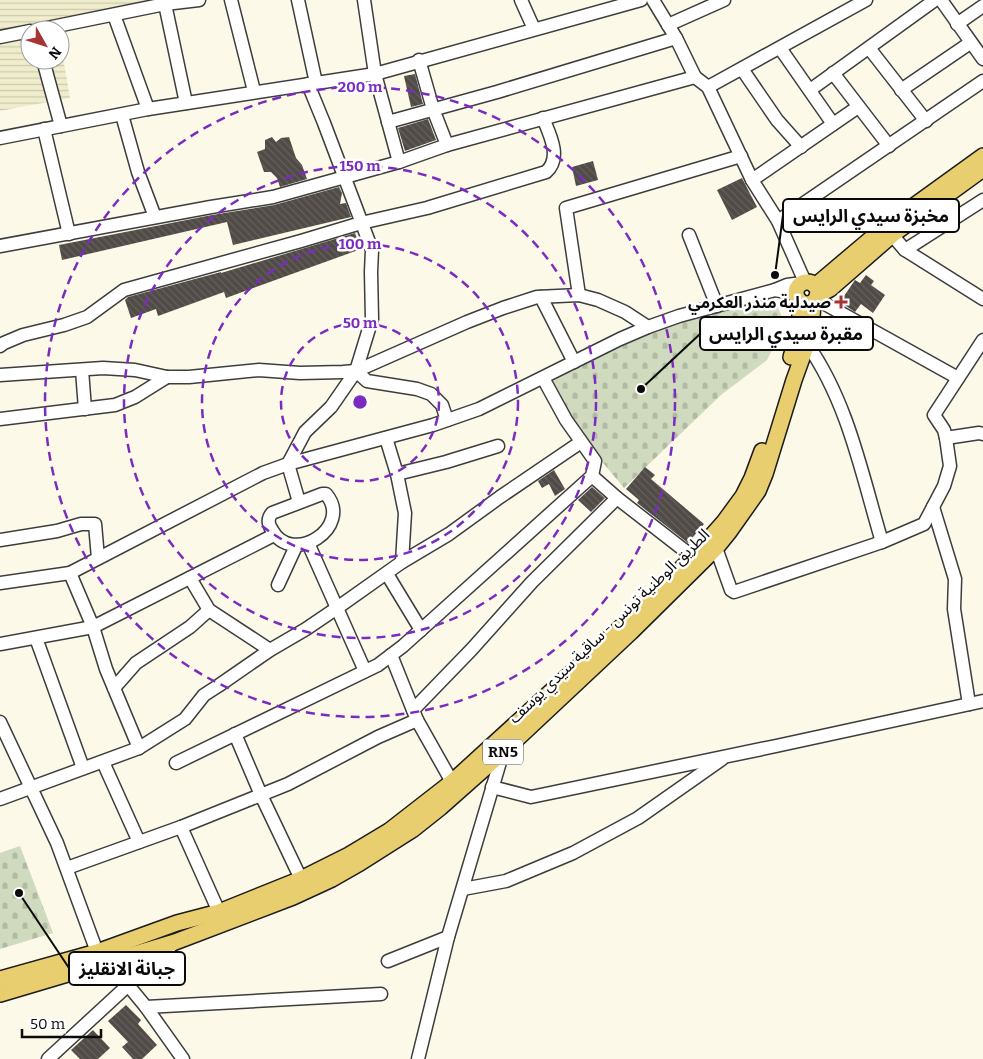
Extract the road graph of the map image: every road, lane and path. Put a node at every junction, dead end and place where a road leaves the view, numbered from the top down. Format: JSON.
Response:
{"nodes":[{"id":1,"x":199,"y":0,"type":"edge"},
{"id":2,"x":231,"y":0,"type":"edge"},
{"id":3,"x":298,"y":0,"type":"edge"},
{"id":4,"x":364,"y":0,"type":"edge"},
{"id":5,"x":520,"y":0,"type":"edge"},
{"id":6,"x":641,"y":0,"type":"edge"},
{"id":7,"x":653,"y":0,"type":"edge"},
{"id":8,"x":724,"y":0,"type":"edge"},
{"id":9,"x":866,"y":0,"type":"edge"},
{"id":10,"x":935,"y":0,"type":"edge"},
{"id":11,"x":941,"y":0,"type":"edge"},
{"id":12,"x":166,"y":4,"type":"junction"},
{"id":13,"x":983,"y":6,"type":"edge"},
{"id":14,"x":114,"y":15,"type":"junction"},
{"id":15,"x":70,"y":24,"type":"edge"},
{"id":16,"x":957,"y":24,"type":"junction"},
{"id":17,"x":668,"y":25,"type":"junction"},
{"id":18,"x":534,"y":29,"type":"junction"},
{"id":19,"x":20,"y":33,"type":"edge"},
{"id":20,"x":0,"y":37,"type":"edge"},
{"id":21,"x":676,"y":38,"type":"junction"},
{"id":22,"x":970,"y":43,"type":"junction"},
{"id":23,"x":780,"y":48,"type":"junction"},
{"id":24,"x":869,"y":48,"type":"junction"},
{"id":25,"x":983,"y":59,"type":"edge"},
{"id":26,"x":420,"y":60,"type":"junction"},
{"id":27,"x":742,"y":69,"type":"junction"},
{"id":28,"x":46,"y":70,"type":"edge"},
{"id":29,"x":833,"y":73,"type":"junction"},
{"id":30,"x":375,"y":74,"type":"junction"},
{"id":31,"x":695,"y":77,"type":"junction"},
{"id":32,"x":983,"y":81,"type":"edge"},
{"id":33,"x":312,"y":84,"type":"junction"},
{"id":34,"x":708,"y":87,"type":"junction"},
{"id":35,"x":810,"y":90,"type":"junction"},
{"id":36,"x":901,"y":90,"type":"junction"},
{"id":37,"x":254,"y":91,"type":"junction"},
{"id":38,"x":186,"y":103,"type":"junction"},
{"id":39,"x":858,"y":107,"type":"junction"},
{"id":40,"x":148,"y":108,"type":"junction"},
{"id":41,"x":433,"y":109,"type":"junction"},
{"id":42,"x":122,"y":115,"type":"junction"},
{"id":43,"x":543,"y":118,"type":"junction"},
{"id":44,"x":926,"y":121,"type":"junction"},
{"id":45,"x":388,"y":122,"type":"junction"},
{"id":46,"x":833,"y":124,"type":"junction"},
{"id":47,"x":61,"y":126,"type":"junction"},
{"id":48,"x":44,"y":129,"type":"junction"},
{"id":49,"x":0,"y":138,"type":"edge"},
{"id":50,"x":447,"y":146,"type":"junction"},
{"id":51,"x":889,"y":146,"type":"junction"},
{"id":52,"x":801,"y":147,"type":"junction"},
{"id":53,"x":741,"y":156,"type":"junction"},
{"id":54,"x":983,"y":156,"type":"edge"},
{"id":55,"x":399,"y":162,"type":"junction"},
{"id":56,"x":983,"y":169,"type":"edge"},
{"id":57,"x":344,"y":177,"type":"junction"},
{"id":58,"x":752,"y":180,"type":"junction"},
{"id":59,"x":983,"y":200,"type":"edge"},
{"id":60,"x":155,"y":217,"type":"junction"},
{"id":61,"x":778,"y":221,"type":"junction"},
{"id":62,"x":361,"y":223,"type":"junction"},
{"id":63,"x":69,"y":234,"type":"junction"},
{"id":64,"x":689,"y":234,"type":"dead end"},
{"id":65,"x":892,"y":235,"type":"junction"},
{"id":66,"x":0,"y":246,"type":"edge"},
{"id":67,"x":905,"y":250,"type":"junction"},
{"id":68,"x":808,"y":293,"type":"junction"},
{"id":69,"x":579,"y":295,"type":"junction"},
{"id":70,"x":541,"y":297,"type":"junction"},
{"id":71,"x":983,"y":299,"type":"edge"},
{"id":72,"x":717,"y":306,"type":"junction"},
{"id":73,"x":648,"y":327,"type":"junction"},
{"id":74,"x":983,"y":340,"type":"edge"},
{"id":75,"x":807,"y":344,"type":"junction"},
{"id":76,"x":0,"y":346,"type":"edge"},
{"id":77,"x":574,"y":362,"type":"junction"},
{"id":78,"x":82,"y":370,"type":"junction"},
{"id":79,"x":356,"y":371,"type":"junction"},
{"id":80,"x":0,"y":375,"type":"edge"},
{"id":81,"x":167,"y":377,"type":"junction"},
{"id":82,"x":543,"y":378,"type":"junction"},
{"id":83,"x":958,"y":378,"type":"junction"},
{"id":84,"x":85,"y":409,"type":"junction"},
{"id":85,"x":0,"y":419,"type":"edge"},
{"id":86,"x":447,"y":420,"type":"junction"},
{"id":87,"x":983,"y":434,"type":"edge"},
{"id":88,"x":386,"y":438,"type":"junction"},
{"id":89,"x":946,"y":438,"type":"junction"},
{"id":90,"x":581,"y":442,"type":"junction"},
{"id":91,"x":498,"y":446,"type":"dead end"},
{"id":92,"x":288,"y":464,"type":"junction"},
{"id":93,"x":397,"y":474,"type":"junction"},
{"id":94,"x":592,"y":476,"type":"junction"},
{"id":95,"x":617,"y":498,"type":"junction"},
{"id":96,"x":299,"y":502,"type":"junction"},
{"id":97,"x":933,"y":507,"type":"junction"},
{"id":98,"x":274,"y":535,"type":"junction"},
{"id":99,"x":0,"y":540,"type":"edge"},
{"id":100,"x":882,"y":542,"type":"junction"},
{"id":101,"x":302,"y":544,"type":"junction"},
{"id":102,"x":716,"y":548,"type":"junction"},
{"id":103,"x":98,"y":558,"type":"junction"},
{"id":104,"x":693,"y":558,"type":"junction"},
{"id":105,"x":402,"y":562,"type":"junction"},
{"id":106,"x":70,"y":573,"type":"junction"},
{"id":107,"x":387,"y":574,"type":"junction"},
{"id":108,"x":190,"y":578,"type":"junction"},
{"id":109,"x":0,"y":583,"type":"edge"},
{"id":110,"x":278,"y":585,"type":"dead end"},
{"id":111,"x":337,"y":608,"type":"junction"},
{"id":112,"x":209,"y":610,"type":"junction"},
{"id":113,"x":93,"y":627,"type":"junction"},
{"id":114,"x":421,"y":630,"type":"junction"},
{"id":115,"x":36,"y":638,"type":"junction"},
{"id":116,"x":0,"y":644,"type":"edge"},
{"id":117,"x":270,"y":650,"type":"junction"},
{"id":118,"x":391,"y":655,"type":"junction"},
{"id":119,"x":365,"y":671,"type":"junction"},
{"id":120,"x":114,"y":688,"type":"junction"},
{"id":121,"x":983,"y":701,"type":"edge"},
{"id":122,"x":969,"y":704,"type":"junction"},
{"id":123,"x":415,"y":715,"type":"junction"},
{"id":124,"x":0,"y":722,"type":"edge"},
{"id":125,"x":235,"y":734,"type":"junction"},
{"id":126,"x":139,"y":748,"type":"junction"},
{"id":127,"x":503,"y":752,"type":"junction"},
{"id":128,"x":726,"y":757,"type":"junction"},
{"id":129,"x":102,"y":762,"type":"junction"},
{"id":130,"x":176,"y":762,"type":"dead end"},
{"id":131,"x":83,"y":768,"type":"junction"},
{"id":132,"x":452,"y":782,"type":"junction"},
{"id":133,"x":31,"y":787,"type":"junction"},
{"id":134,"x":492,"y":788,"type":"junction"},
{"id":135,"x":261,"y":795,"type":"junction"},
{"id":136,"x":0,"y":799,"type":"edge"},
{"id":137,"x":181,"y":827,"type":"junction"},
{"id":138,"x":139,"y":842,"type":"junction"},
{"id":139,"x":67,"y":868,"type":"junction"},
{"id":140,"x":301,"y":879,"type":"junction"},
{"id":141,"x":463,"y":889,"type":"junction"},
{"id":142,"x":218,"y":912,"type":"junction"},
{"id":143,"x":448,"y":937,"type":"junction"},
{"id":144,"x":174,"y":942,"type":"junction"},
{"id":145,"x":97,"y":952,"type":"junction"},
{"id":146,"x":388,"y":962,"type":"dead end"},
{"id":147,"x":0,"y":980,"type":"edge"},
{"id":148,"x":127,"y":984,"type":"junction"},
{"id":149,"x":0,"y":994,"type":"edge"},
{"id":150,"x":382,"y":994,"type":"dead end"},
{"id":151,"x":146,"y":1007,"type":"junction"},
{"id":152,"x":56,"y":1056,"type":"edge"},
{"id":153,"x":183,"y":1059,"type":"edge"},
{"id":154,"x":418,"y":1059,"type":"edge"}],
"edges":[{"from":1,"to":12,"type":"street"},
{"from":2,"to":37,"type":"street"},
{"from":3,"to":33,"type":"street"},
{"from":4,"to":30,"type":"street"},
{"from":5,"to":18,"type":"street"},
{"from":6,"to":18,"type":"street"},
{"from":7,"to":17,"type":"street"},
{"from":8,"to":17,"type":"street"},
{"from":9,"to":23,"type":"street"},
{"from":10,"to":24,"type":"street"},
{"from":11,"to":16,"type":"street"},
{"from":12,"to":14,"type":"street"},
{"from":12,"to":38,"type":"street"},
{"from":13,"to":16,"type":"street"},
{"from":14,"to":15,"type":"street"},
{"from":14,"to":40,"type":"street"},
{"from":16,"to":22,"type":"street"},
{"from":17,"to":21,"type":"street"},
{"from":18,"to":26,"type":"street"},
{"from":19,"to":20,"type":"street"},
{"from":21,"to":31,"type":"street"},
{"from":21,"to":41,"type":"street"},
{"from":22,"to":25,"type":"street"},
{"from":22,"to":36,"type":"street"},
{"from":23,"to":27,"type":"street"},
{"from":23,"to":35,"type":"street"},
{"from":24,"to":29,"type":"street"},
{"from":24,"to":36,"type":"street"},
{"from":26,"to":30,"type":"street"},
{"from":26,"to":41,"type":"street"},
{"from":27,"to":34,"type":"street"},
{"from":27,"to":52,"type":"street"},
{"from":28,"to":47,"type":"street"},
{"from":29,"to":35,"type":"street"},
{"from":29,"to":39,"type":"street"},
{"from":30,"to":33,"type":"street"},
{"from":30,"to":45,"type":"street"},
{"from":31,"to":34,"type":"street"},
{"from":31,"to":43,"type":"street"},
{"from":32,"to":44,"type":"street"},
{"from":33,"to":37,"type":"street"},
{"from":33,"to":57,"type":"street"},
{"from":34,"to":53,"type":"street"},
{"from":35,"to":46,"type":"street"},
{"from":36,"to":44,"type":"street"},
{"from":37,"to":38,"type":"street"},
{"from":38,"to":40,"type":"street"},
{"from":39,"to":46,"type":"street"},
{"from":39,"to":51,"type":"street"},
{"from":40,"to":42,"type":"street"},
{"from":41,"to":45,"type":"street"},
{"from":41,"to":50,"type":"street"},
{"from":42,"to":47,"type":"street"},
{"from":42,"to":60,"type":"street"},
{"from":43,"to":50,"type":"street"},
{"from":43,"to":62,"type":"street"},
{"from":44,"to":51,"type":"street"},
{"from":45,"to":55,"type":"street"},
{"from":46,"to":52,"type":"street"},
{"from":47,"to":48,"type":"street"},
{"from":48,"to":49,"type":"street"},
{"from":48,"to":63,"type":"street"},
{"from":50,"to":55,"type":"street"},
{"from":51,"to":61,"type":"street"},
{"from":52,"to":58,"type":"street"},
{"from":53,"to":58,"type":"street"},
{"from":53,"to":69,"type":"street"},
{"from":54,"to":68,"type":"main road"},
{"from":55,"to":57,"type":"street"},
{"from":56,"to":65,"type":"main road"},
{"from":57,"to":60,"type":"street"},
{"from":57,"to":62,"type":"street"},
{"from":58,"to":61,"type":"street"},
{"from":59,"to":67,"type":"street"},
{"from":60,"to":63,"type":"street"},
{"from":61,"to":68,"type":"street"},
{"from":62,"to":76,"type":"street"},
{"from":62,"to":79,"type":"street"},
{"from":63,"to":66,"type":"street"},
{"from":64,"to":72,"type":"street"},
{"from":65,"to":67,"type":"street"},
{"from":65,"to":68,"type":"main road"},
{"from":67,"to":71,"type":"street"},
{"from":68,"to":72,"type":"street"},
{"from":68,"to":75,"type":"main road","name":"الطريق الوطنية تونس - ساقية سيدي يوسف","number":"RN5"},
{"from":68,"to":83,"type":"street"},
{"from":68,"to":104,"type":"main road","name":"الطريق الوطنية تونس - ساقية سيدي يوسف","number":"RN5"},
{"from":69,"to":70,"type":"street"},
{"from":69,"to":73,"type":"street"},
{"from":70,"to":77,"type":"street"},
{"from":70,"to":79,"type":"street"},
{"from":72,"to":73,"type":"street"},
{"from":73,"to":77,"type":"street"},
{"from":74,"to":83,"type":"street"},
{"from":75,"to":100,"type":"street"},
{"from":75,"to":102,"type":"main road","name":"الطريق الوطنية تونس - ساقية سيدي يوسف","number":"RN5"},
{"from":77,"to":82,"type":"street"},
{"from":78,"to":80,"type":"street"},
{"from":78,"to":81,"type":"street"},
{"from":78,"to":84,"type":"street"},
{"from":79,"to":81,"type":"street"},
{"from":79,"to":86,"type":"street"},
{"from":79,"to":92,"type":"street"},
{"from":81,"to":84,"type":"street"},
{"from":82,"to":86,"type":"street"},
{"from":82,"to":90,"type":"street"},
{"from":83,"to":89,"type":"street"},
{"from":84,"to":85,"type":"street"},
{"from":86,"to":88,"type":"street"},
{"from":87,"to":89,"type":"street"},
{"from":88,"to":92,"type":"street"},
{"from":88,"to":93,"type":"street"},
{"from":89,"to":97,"type":"street"},
{"from":90,"to":94,"type":"street"},
{"from":90,"to":105,"type":"street"},
{"from":91,"to":93,"type":"street"},
{"from":92,"to":96,"type":"street"},
{"from":92,"to":103,"type":"street"},
{"from":93,"to":105,"type":"street"},
{"from":94,"to":95,"type":"street"},
{"from":94,"to":114,"type":"street"},
{"from":95,"to":104,"type":"street"},
{"from":95,"to":123,"type":"street"},
{"from":96,"to":98,"type":"street"},
{"from":96,"to":101,"type":"street"},
{"from":97,"to":100,"type":"street"},
{"from":97,"to":122,"type":"street"},
{"from":98,"to":101,"type":"street"},
{"from":98,"to":108,"type":"street"},
{"from":99,"to":103,"type":"street"},
{"from":100,"to":102,"type":"street"},
{"from":101,"to":110,"type":"street"},
{"from":101,"to":111,"type":"street"},
{"from":102,"to":127,"type":"main road","name":"الطريق الوطنية تونس - ساقية سيدي يوسف","number":"RN5"},
{"from":103,"to":106,"type":"street"},
{"from":104,"to":132,"type":"main road","name":"الطريق الوطنية تونس - ساقية سيدي يوسف","number":"RN5"},
{"from":105,"to":107,"type":"street"},
{"from":106,"to":109,"type":"street"},
{"from":106,"to":113,"type":"street"},
{"from":107,"to":111,"type":"street"},
{"from":107,"to":114,"type":"street"},
{"from":108,"to":112,"type":"street"},
{"from":108,"to":113,"type":"street"},
{"from":111,"to":117,"type":"street"},
{"from":111,"to":119,"type":"street"},
{"from":112,"to":117,"type":"street"},
{"from":112,"to":120,"type":"street"},
{"from":113,"to":115,"type":"street"},
{"from":113,"to":120,"type":"street"},
{"from":114,"to":118,"type":"street"},
{"from":115,"to":116,"type":"street"},
{"from":115,"to":131,"type":"street"},
{"from":117,"to":126,"type":"street"},
{"from":118,"to":119,"type":"street"},
{"from":118,"to":123,"type":"street"},
{"from":119,"to":125,"type":"street"},
{"from":120,"to":126,"type":"street"},
{"from":121,"to":122,"type":"street"},
{"from":122,"to":128,"type":"street"},
{"from":123,"to":132,"type":"street"},
{"from":123,"to":135,"type":"street"},
{"from":124,"to":133,"type":"street"},
{"from":125,"to":130,"type":"street"},
{"from":125,"to":135,"type":"street"},
{"from":126,"to":129,"type":"street"},
{"from":127,"to":134,"type":"street"},
{"from":127,"to":144,"type":"main road","name":"الطريق الوطنية تونس - ساقية سيدي يوسف","number":"RN5"},
{"from":128,"to":134,"type":"street"},
{"from":128,"to":141,"type":"street"},
{"from":129,"to":131,"type":"street"},
{"from":129,"to":138,"type":"street"},
{"from":131,"to":133,"type":"street"},
{"from":132,"to":140,"type":"main road","name":"الطريق الوطنية تونس - ساقية سيدي يوسف","number":"RN5"},
{"from":133,"to":136,"type":"street"},
{"from":133,"to":139,"type":"street"},
{"from":134,"to":141,"type":"street"},
{"from":135,"to":137,"type":"street"},
{"from":135,"to":140,"type":"street"},
{"from":137,"to":138,"type":"street"},
{"from":137,"to":142,"type":"street"},
{"from":138,"to":139,"type":"street"},
{"from":139,"to":145,"type":"street"},
{"from":140,"to":142,"type":"main road","name":"الطريق الوطنية تونس - ساقية سيدي يوسف","number":"RN5"},
{"from":141,"to":143,"type":"street"},
{"from":142,"to":145,"type":"main road","name":"الطريق الوطنية تونس - ساقية سيدي يوسف","number":"RN5"},
{"from":143,"to":146,"type":"street"},
{"from":143,"to":154,"type":"street"},
{"from":144,"to":148,"type":"street"},
{"from":144,"to":149,"type":"main road","name":"الطريق الوطنية تونس - ساقية سيدي يوسف","number":"RN5"},
{"from":145,"to":147,"type":"main road","name":"الطريق الوطنية تونس - ساقية سيدي يوسف","number":"RN5"},
{"from":148,"to":151,"type":"street"},
{"from":148,"to":152,"type":"street"},
{"from":150,"to":151,"type":"street"},
{"from":151,"to":153,"type":"street"}]}
